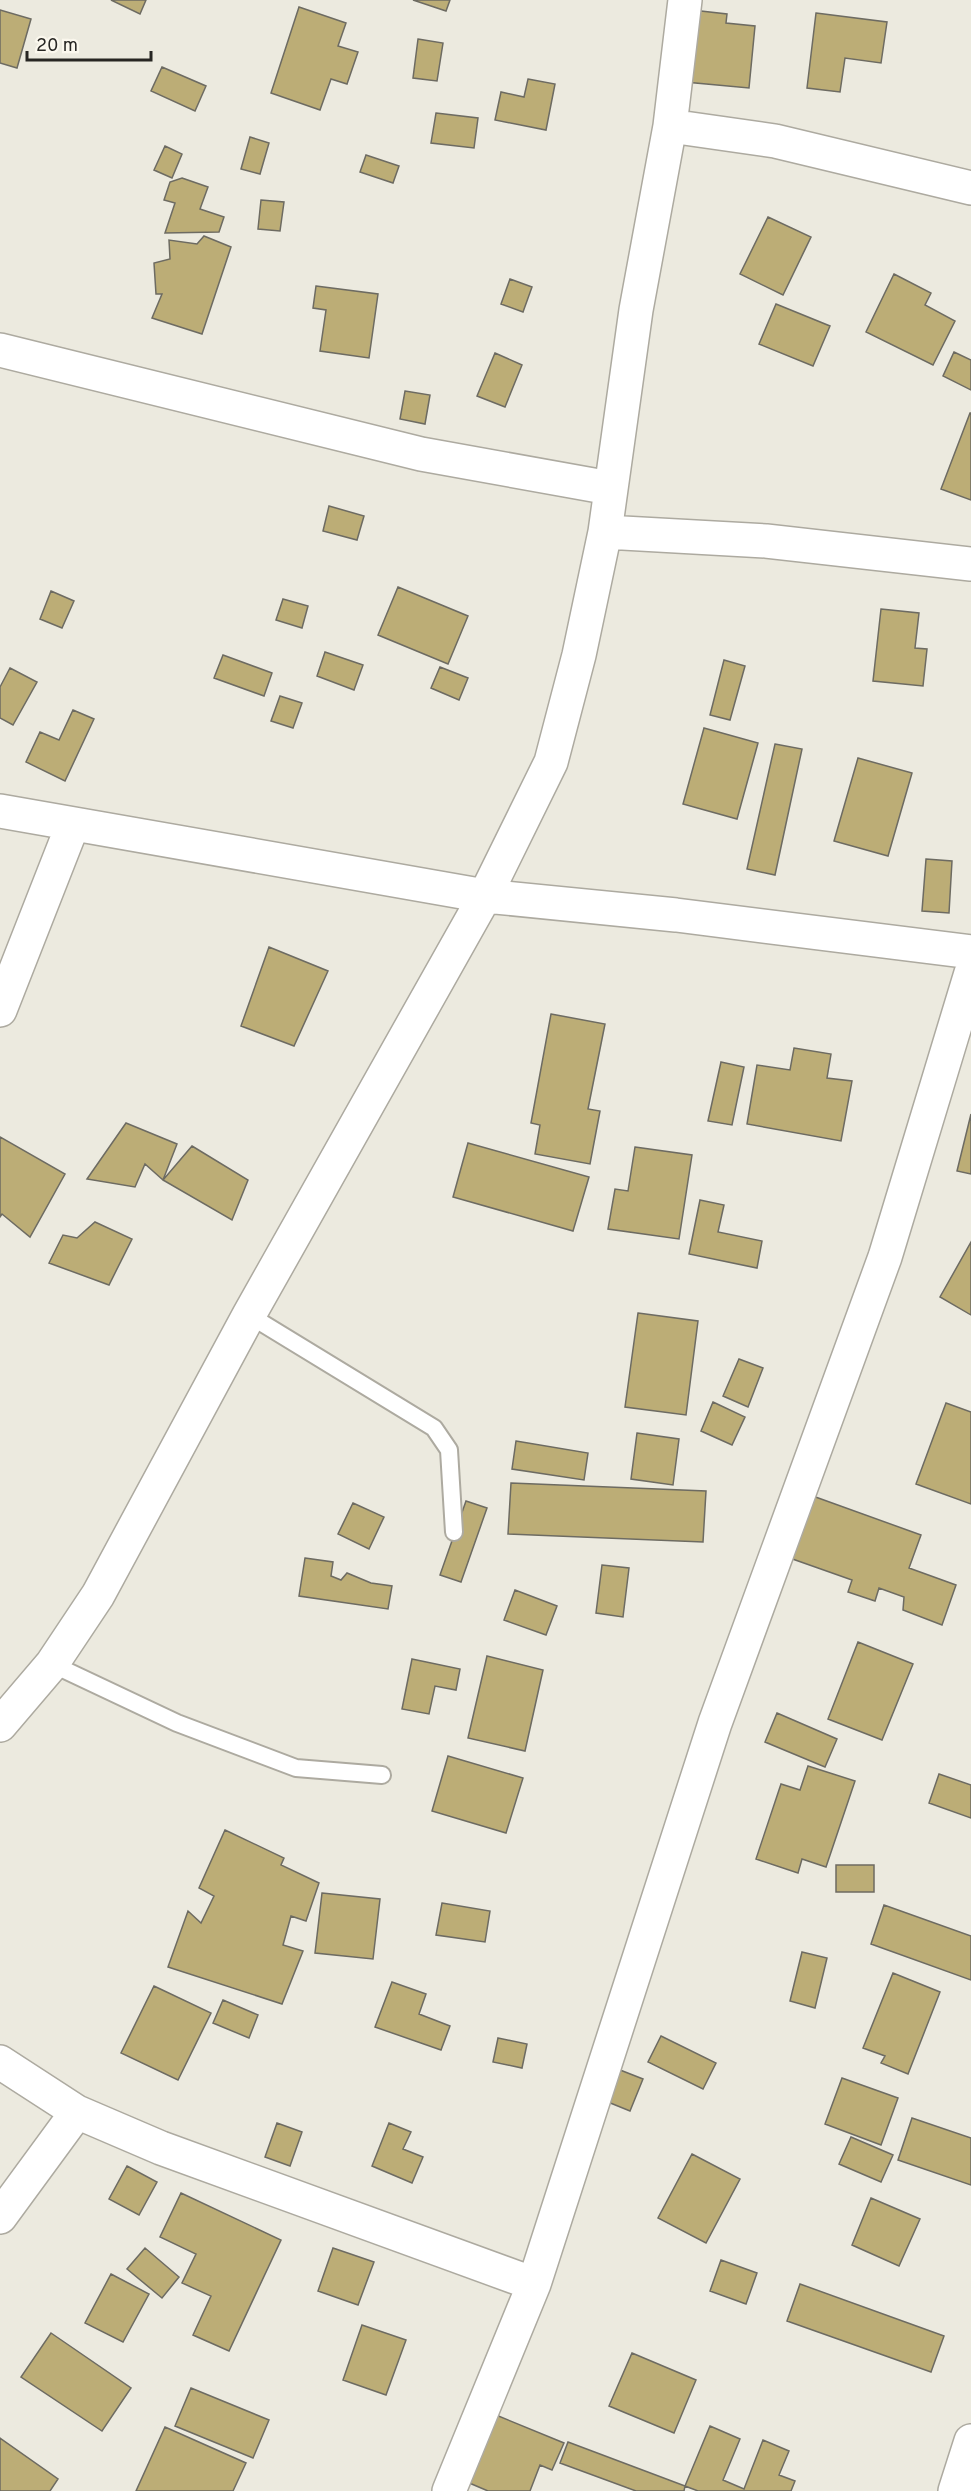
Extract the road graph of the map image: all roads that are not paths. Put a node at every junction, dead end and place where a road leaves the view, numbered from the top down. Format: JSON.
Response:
{"nodes":[{"id":1,"x":685,"y":0,"type":"edge"},
{"id":2,"x":670,"y":126,"type":"junction"},
{"id":3,"x":971,"y":188,"type":"edge"},
{"id":4,"x":0,"y":350,"type":"edge"},
{"id":5,"x":610,"y":488,"type":"junction"},
{"id":6,"x":604,"y":532,"type":"junction"},
{"id":7,"x":971,"y":564,"type":"edge"},
{"id":8,"x":0,"y":811,"type":"edge"},
{"id":9,"x":73,"y":824,"type":"junction"},
{"id":10,"x":485,"y":896,"type":"junction"},
{"id":11,"x":971,"y":952,"type":"edge"},
{"id":12,"x":971,"y":973,"type":"edge"},
{"id":13,"x":0,"y":1010,"type":"edge"},
{"id":14,"x":249,"y":1315,"type":"junction"},
{"id":15,"x":454,"y":1532,"type":"dead end"},
{"id":16,"x":52,"y":1664,"type":"junction"},
{"id":17,"x":0,"y":1725,"type":"edge"},
{"id":18,"x":381,"y":1775,"type":"dead end"},
{"id":19,"x":0,"y":2062,"type":"edge"},
{"id":20,"x":77,"y":2112,"type":"junction"},
{"id":21,"x":0,"y":2217,"type":"edge"},
{"id":22,"x":534,"y":2284,"type":"junction"},
{"id":23,"x":971,"y":2441,"type":"edge"},
{"id":24,"x":449,"y":2491,"type":"edge"},
{"id":25,"x":955,"y":2491,"type":"edge"}],
"edges":[{"from":1,"to":2,"type":"street"},
{"from":2,"to":3,"type":"street"},
{"from":2,"to":5,"type":"street"},
{"from":4,"to":5,"type":"street"},
{"from":5,"to":6,"type":"street"},
{"from":6,"to":7,"type":"street"},
{"from":6,"to":10,"type":"street"},
{"from":8,"to":9,"type":"street"},
{"from":9,"to":10,"type":"street"},
{"from":9,"to":13,"type":"street"},
{"from":10,"to":11,"type":"street"},
{"from":10,"to":14,"type":"street"},
{"from":12,"to":22,"type":"street"},
{"from":14,"to":15,"type":"lane"},
{"from":14,"to":16,"type":"street"},
{"from":16,"to":17,"type":"street"},
{"from":16,"to":18,"type":"lane"},
{"from":19,"to":20,"type":"street"},
{"from":20,"to":21,"type":"street"},
{"from":20,"to":22,"type":"street"},
{"from":22,"to":24,"type":"street"},
{"from":23,"to":25,"type":"street"}]}
